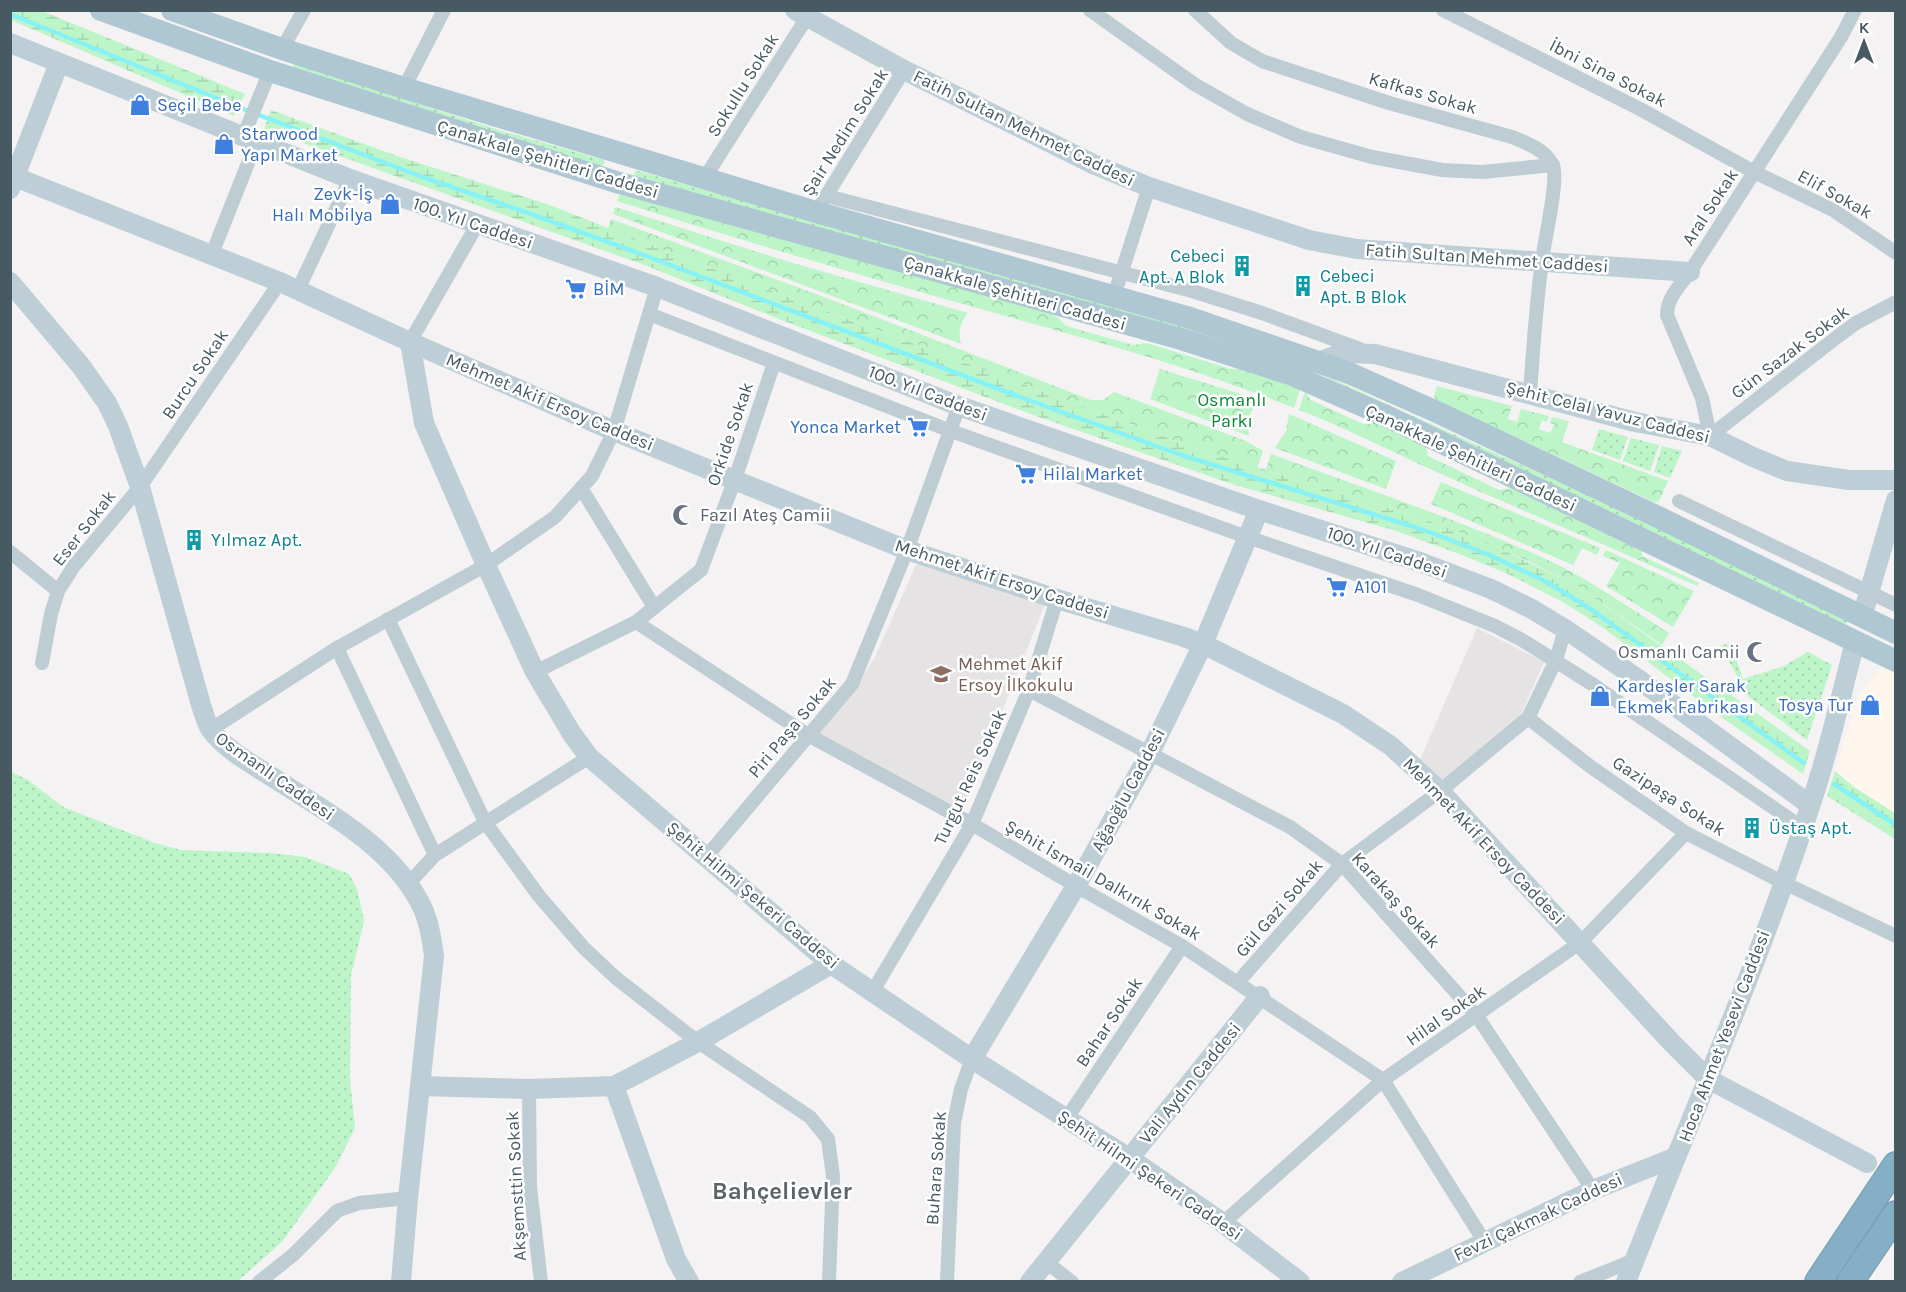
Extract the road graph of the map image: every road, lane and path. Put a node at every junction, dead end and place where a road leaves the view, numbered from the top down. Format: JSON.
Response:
{"nodes":[{"id":1,"x":101,"y":10,"type":"edge"},
{"id":2,"x":171,"y":10,"type":"edge"},
{"id":3,"x":304,"y":10,"type":"edge"},
{"id":4,"x":444,"y":10,"type":"edge"},
{"id":5,"x":1090,"y":10,"type":"edge"},
{"id":6,"x":1196,"y":10,"type":"edge"},
{"id":7,"x":1443,"y":10,"type":"edge"},
{"id":8,"x":1856,"y":10,"type":"edge"},
{"id":9,"x":805,"y":13,"type":"edge"},
{"id":10,"x":154,"y":23,"type":"edge"},
{"id":11,"x":10,"y":43,"type":"edge"},
{"id":12,"x":282,"y":49,"type":"junction"},
{"id":13,"x":59,"y":63,"type":"junction"},
{"id":14,"x":904,"y":70,"type":"junction"},
{"id":15,"x":270,"y":71,"type":"junction"},
{"id":16,"x":404,"y":88,"type":"junction"},
{"id":17,"x":250,"y":134,"type":"junction"},
{"id":18,"x":624,"y":155,"type":"junction"},
{"id":19,"x":1553,"y":165,"type":"junction"},
{"id":20,"x":1754,"y":172,"type":"junction"},
{"id":21,"x":350,"y":179,"type":"junction"},
{"id":22,"x":704,"y":179,"type":"junction"},
{"id":23,"x":12,"y":181,"type":"edge"},
{"id":24,"x":616,"y":182,"type":"junction"},
{"id":25,"x":1149,"y":187,"type":"junction"},
{"id":26,"x":821,"y":204,"type":"junction"},
{"id":27,"x":477,"y":225,"type":"junction"},
{"id":28,"x":1896,"y":253,"type":"edge"},
{"id":29,"x":212,"y":255,"type":"junction"},
{"id":30,"x":1542,"y":262,"type":"junction"},
{"id":31,"x":1122,"y":272,"type":"junction"},
{"id":32,"x":1690,"y":272,"type":"junction"},
{"id":33,"x":10,"y":282,"type":"edge"},
{"id":34,"x":280,"y":282,"type":"junction"},
{"id":35,"x":657,"y":287,"type":"junction"},
{"id":36,"x":298,"y":290,"type":"junction"},
{"id":37,"x":1114,"y":296,"type":"junction"},
{"id":38,"x":1896,"y":302,"type":"edge"},
{"id":39,"x":650,"y":314,"type":"junction"},
{"id":40,"x":410,"y":342,"type":"junction"},
{"id":41,"x":1375,"y":354,"type":"junction"},
{"id":42,"x":1318,"y":362,"type":"junction"},
{"id":43,"x":774,"y":363,"type":"junction"},
{"id":44,"x":1293,"y":364,"type":"junction"},
{"id":45,"x":1530,"y":394,"type":"junction"},
{"id":46,"x":959,"y":406,"type":"junction"},
{"id":47,"x":614,"y":431,"type":"junction"},
{"id":48,"x":951,"y":431,"type":"junction"},
{"id":49,"x":1710,"y":436,"type":"junction"},
{"id":50,"x":735,"y":479,"type":"junction"},
{"id":51,"x":1896,"y":480,"type":"edge"},
{"id":52,"x":140,"y":487,"type":"junction"},
{"id":53,"x":581,"y":488,"type":"junction"},
{"id":54,"x":1896,"y":500,"type":"edge"},
{"id":55,"x":1679,"y":501,"type":"dead end"},
{"id":56,"x":1258,"y":510,"type":"junction"},
{"id":57,"x":1247,"y":537,"type":"junction"},
{"id":58,"x":1762,"y":541,"type":"junction"},
{"id":59,"x":907,"y":550,"type":"junction"},
{"id":60,"x":10,"y":552,"type":"edge"},
{"id":61,"x":1751,"y":562,"type":"junction"},
{"id":62,"x":486,"y":565,"type":"junction"},
{"id":63,"x":58,"y":591,"type":"junction"},
{"id":64,"x":1869,"y":592,"type":"junction"},
{"id":65,"x":1057,"y":599,"type":"junction"},
{"id":66,"x":1896,"y":605,"type":"edge"},
{"id":67,"x":654,"y":607,"type":"junction"},
{"id":68,"x":1862,"y":617,"type":"junction"},
{"id":69,"x":388,"y":619,"type":"junction"},
{"id":70,"x":636,"y":622,"type":"junction"},
{"id":71,"x":1565,"y":629,"type":"junction"},
{"id":72,"x":1896,"y":633,"type":"edge"},
{"id":73,"x":1855,"y":642,"type":"junction"},
{"id":74,"x":1203,"y":644,"type":"junction"},
{"id":75,"x":337,"y":648,"type":"junction"},
{"id":76,"x":1556,"y":660,"type":"junction"},
{"id":77,"x":1896,"y":661,"type":"edge"},
{"id":78,"x":42,"y":663,"type":"dead end"},
{"id":79,"x":535,"y":672,"type":"junction"},
{"id":80,"x":1029,"y":690,"type":"junction"},
{"id":81,"x":1528,"y":718,"type":"junction"},
{"id":82,"x":210,"y":729,"type":"junction"},
{"id":83,"x":808,"y":735,"type":"junction"},
{"id":84,"x":1150,"y":753,"type":"junction"},
{"id":85,"x":589,"y":757,"type":"junction"},
{"id":86,"x":1440,"y":791,"type":"junction"},
{"id":87,"x":1813,"y":797,"type":"junction"},
{"id":88,"x":485,"y":822,"type":"junction"},
{"id":89,"x":972,"y":824,"type":"junction"},
{"id":90,"x":1803,"y":828,"type":"junction"},
{"id":91,"x":1686,"y":833,"type":"junction"},
{"id":92,"x":435,"y":855,"type":"junction"},
{"id":93,"x":706,"y":856,"type":"junction"},
{"id":94,"x":1341,"y":864,"type":"junction"},
{"id":95,"x":1784,"y":883,"type":"junction"},
{"id":96,"x":408,"y":884,"type":"junction"},
{"id":97,"x":1076,"y":886,"type":"junction"},
{"id":98,"x":1896,"y":936,"type":"edge"},
{"id":99,"x":1581,"y":942,"type":"junction"},
{"id":100,"x":1182,"y":946,"type":"junction"},
{"id":101,"x":831,"y":964,"type":"junction"},
{"id":102,"x":1238,"y":982,"type":"junction"},
{"id":103,"x":873,"y":991,"type":"junction"},
{"id":104,"x":1260,"y":996,"type":"junction"},
{"id":105,"x":1477,"y":1016,"type":"junction"},
{"id":106,"x":698,"y":1042,"type":"junction"},
{"id":107,"x":972,"y":1059,"type":"junction"},
{"id":108,"x":1708,"y":1079,"type":"junction"},
{"id":109,"x":1383,"y":1080,"type":"junction"},
{"id":110,"x":420,"y":1086,"type":"junction"},
{"id":111,"x":614,"y":1086,"type":"junction"},
{"id":112,"x":529,"y":1089,"type":"junction"},
{"id":113,"x":1067,"y":1118,"type":"junction"},
{"id":114,"x":1677,"y":1157,"type":"junction"},
{"id":115,"x":1129,"y":1158,"type":"junction"},
{"id":116,"x":1867,"y":1163,"type":"dead end"},
{"id":117,"x":1896,"y":1165,"type":"edge"},
{"id":118,"x":1593,"y":1190,"type":"junction"},
{"id":119,"x":408,"y":1198,"type":"junction"},
{"id":120,"x":1896,"y":1214,"type":"edge"},
{"id":121,"x":1223,"y":1223,"type":"junction"},
{"id":122,"x":1484,"y":1241,"type":"junction"},
{"id":123,"x":1635,"y":1260,"type":"junction"},
{"id":124,"x":1046,"y":1262,"type":"junction"},
{"id":125,"x":259,"y":1281,"type":"edge"},
{"id":126,"x":401,"y":1281,"type":"edge"},
{"id":127,"x":541,"y":1281,"type":"edge"},
{"id":128,"x":689,"y":1281,"type":"edge"},
{"id":129,"x":829,"y":1281,"type":"edge"},
{"id":130,"x":947,"y":1281,"type":"edge"},
{"id":131,"x":1030,"y":1281,"type":"edge"},
{"id":132,"x":1072,"y":1281,"type":"edge"},
{"id":133,"x":1300,"y":1281,"type":"edge"},
{"id":134,"x":1402,"y":1281,"type":"edge"},
{"id":135,"x":1580,"y":1281,"type":"edge"},
{"id":136,"x":1626,"y":1281,"type":"edge"},
{"id":137,"x":1818,"y":1281,"type":"edge"},
{"id":138,"x":1850,"y":1281,"type":"edge"}],
"edges":[{"from":1,"to":10,"type":"main road","name":"Çanakkale Şehitleri Caddesi"},
{"from":2,"to":10,"type":"main road"},
{"from":2,"to":12,"type":"main road","name":"Çanakkale Şehitleri Caddesi"},
{"from":3,"to":12,"type":"street"},
{"from":4,"to":16,"type":"street"},
{"from":5,"to":19,"type":"street"},
{"from":6,"to":19,"type":"street","name":"Kafkas Sokak"},
{"from":7,"to":20,"type":"street","name":"İbni Sina Sokak"},
{"from":8,"to":20,"type":"street","name":"Aral Sokak"},
{"from":9,"to":14,"type":"street","name":"Fatih Sultan Mehmet Caddesi"},
{"from":9,"to":22,"type":"street","name":"Sokullu Sokak"},
{"from":10,"to":15,"type":"main road","name":"Çanakkale Şehitleri Caddesi"},
{"from":11,"to":13,"type":"street","name":"100. Yıl Caddesi"},
{"from":12,"to":15,"type":"main road"},
{"from":12,"to":16,"type":"main road","name":"Çanakkale Şehitleri Caddesi"},
{"from":13,"to":17,"type":"street","name":"100. Yıl Caddesi"},
{"from":13,"to":23,"type":"street"},
{"from":14,"to":25,"type":"street","name":"Fatih Sultan Mehmet Caddesi"},
{"from":14,"to":26,"type":"street","name":"Şair Nedim Sokak"},
{"from":15,"to":17,"type":"street"},
{"from":15,"to":24,"type":"main road","name":"Çanakkale Şehitleri Caddesi"},
{"from":16,"to":18,"type":"main road","name":"Çanakkale Şehitleri Caddesi"},
{"from":17,"to":21,"type":"street","name":"100. Yıl Caddesi"},
{"from":17,"to":29,"type":"street"},
{"from":18,"to":22,"type":"main road","name":"Çanakkale Şehitleri Caddesi"},
{"from":18,"to":24,"type":"main road"},
{"from":19,"to":30,"type":"street"},
{"from":20,"to":28,"type":"street","name":"Elif Sokak"},
{"from":20,"to":32,"type":"street","name":"Aral Sokak"},
{"from":21,"to":27,"type":"street","name":"100. Yıl Caddesi"},
{"from":21,"to":36,"type":"street"},
{"from":22,"to":26,"type":"main road","name":"Çanakkale Şehitleri Caddesi"},
{"from":23,"to":29,"type":"street","name":"Mehmet Akif Ersoy Caddesi"},
{"from":24,"to":44,"type":"main road","name":"Çanakkale Şehitleri Caddesi"},
{"from":25,"to":30,"type":"street","name":"Fatih Sultan Mehmet Caddesi"},
{"from":25,"to":31,"type":"street"},
{"from":26,"to":31,"type":"street","name":"Çanakkale Şehitleri Caddesi"},
{"from":26,"to":37,"type":"main road","name":"Çanakkale Şehitleri Caddesi"},
{"from":27,"to":35,"type":"street","name":"100. Yıl Caddesi"},
{"from":27,"to":40,"type":"street"},
{"from":29,"to":34,"type":"street","name":"Mehmet Akif Ersoy Caddesi"},
{"from":30,"to":32,"type":"street","name":"Fatih Sultan Mehmet Caddesi"},
{"from":30,"to":45,"type":"street"},
{"from":31,"to":37,"type":"street"},
{"from":31,"to":41,"type":"street","name":"Çanakkale Şehitleri Caddesi"},
{"from":32,"to":49,"type":"street","name":"Aral Sokak"},
{"from":33,"to":52,"type":"street","name":"Osmanlı Caddesi"},
{"from":34,"to":36,"type":"street","name":"Mehmet Akif Ersoy Caddesi"},
{"from":34,"to":52,"type":"street","name":"Burcu Sokak"},
{"from":35,"to":39,"type":"street"},
{"from":35,"to":46,"type":"street","name":"100. Yıl Caddesi"},
{"from":36,"to":40,"type":"street","name":"Mehmet Akif Ersoy Caddesi"},
{"from":37,"to":44,"type":"main road","name":"Çanakkale Şehitleri Caddesi"},
{"from":38,"to":49,"type":"street","name":"Gün Sazak Sokak"},
{"from":39,"to":43,"type":"street","name":"100. Yıl Caddesi"},
{"from":39,"to":47,"type":"street"},
{"from":40,"to":47,"type":"street","name":"Mehmet Akif Ersoy Caddesi"},
{"from":40,"to":62,"type":"street","name":"Şehit Hilmi Şekeri Caddesi"},
{"from":41,"to":42,"type":"street","name":"Şehit Celal Yavuz Caddesi"},
{"from":41,"to":45,"type":"street","name":"Şehit Celal Yavuz Caddesi"},
{"from":42,"to":44,"type":"main road","name":"Çanakkale Şehitleri Caddesi"},
{"from":42,"to":61,"type":"main road","name":"Çanakkale Şehitleri Caddesi"},
{"from":43,"to":48,"type":"street","name":"100. Yıl Caddesi"},
{"from":43,"to":50,"type":"street","name":"Orkide Sokak"},
{"from":44,"to":73,"type":"main road","name":"Çanakkale Şehitleri Caddesi"},
{"from":45,"to":49,"type":"street","name":"Şehit Celal Yavuz Caddesi"},
{"from":46,"to":48,"type":"street","name":"Piri Paşa Sokak"},
{"from":46,"to":56,"type":"street","name":"100. Yıl Caddesi"},
{"from":47,"to":50,"type":"street","name":"Mehmet Akif Ersoy Caddesi"},
{"from":47,"to":53,"type":"street"},
{"from":48,"to":57,"type":"street","name":"100. Yıl Caddesi"},
{"from":48,"to":59,"type":"street","name":"Piri Paşa Sokak"},
{"from":49,"to":51,"type":"street","name":"Şehit Celal Yavuz Caddesi"},
{"from":50,"to":59,"type":"street","name":"Mehmet Akif Ersoy Caddesi"},
{"from":50,"to":67,"type":"street","name":"Orkide Sokak"},
{"from":52,"to":63,"type":"street","name":"Eser Sokak"},
{"from":52,"to":82,"type":"street","name":"Osmanlı Caddesi"},
{"from":53,"to":62,"type":"street"},
{"from":53,"to":67,"type":"street"},
{"from":54,"to":64,"type":"street"},
{"from":55,"to":58,"type":"street"},
{"from":56,"to":57,"type":"street","name":"Ağaoğlu Caddesi"},
{"from":56,"to":71,"type":"street","name":"100. Yıl Caddesi"},
{"from":57,"to":74,"type":"street","name":"Ağaoğlu Caddesi"},
{"from":57,"to":76,"type":"street","name":"100. Yıl Caddesi"},
{"from":58,"to":61,"type":"street"},
{"from":58,"to":64,"type":"street"},
{"from":59,"to":65,"type":"street","name":"Mehmet Akif Ersoy Caddesi"},
{"from":59,"to":83,"type":"street","name":"Piri Paşa Sokak"},
{"from":60,"to":63,"type":"street"},
{"from":61,"to":68,"type":"main road","name":"Çanakkale Şehitleri Caddesi"},
{"from":62,"to":69,"type":"street"},
{"from":62,"to":79,"type":"street","name":"Şehit Hilmi Şekeri Caddesi"},
{"from":63,"to":78,"type":"street","name":"Eser Sokak"},
{"from":64,"to":66,"type":"street"},
{"from":64,"to":68,"type":"street"},
{"from":65,"to":74,"type":"street","name":"Mehmet Akif Ersoy Caddesi"},
{"from":65,"to":80,"type":"street","name":"Turgut Reis Sokak"},
{"from":67,"to":70,"type":"street","name":"Orkide Sokak"},
{"from":68,"to":72,"type":"main road","name":"Çanakkale Şehitleri Caddesi"},
{"from":68,"to":73,"type":"main road"},
{"from":69,"to":75,"type":"street"},
{"from":69,"to":88,"type":"street"},
{"from":70,"to":79,"type":"street","name":"Orkide Sokak"},
{"from":70,"to":83,"type":"street","name":"Şehit İsmail Dalkırık Sokak"},
{"from":71,"to":76,"type":"street","name":"Gül Gazi Sokak"},
{"from":71,"to":87,"type":"street","name":"100. Yıl Caddesi"},
{"from":73,"to":77,"type":"main road","name":"Çanakkale Şehitleri Caddesi"},
{"from":73,"to":87,"type":"street","name":"Hoca Ahmet Yesevi Caddesi"},
{"from":74,"to":84,"type":"street","name":"Ağaoğlu Caddesi"},
{"from":74,"to":86,"type":"street","name":"Mehmet Akif Ersoy Caddesi"},
{"from":75,"to":82,"type":"street"},
{"from":75,"to":92,"type":"street"},
{"from":76,"to":81,"type":"street","name":"Gül Gazi Sokak"},
{"from":76,"to":90,"type":"street","name":"100. Yıl Caddesi"},
{"from":79,"to":85,"type":"street","name":"Şehit Hilmi Şekeri Caddesi"},
{"from":80,"to":84,"type":"street","name":"Karakaş Sokak"},
{"from":80,"to":89,"type":"street","name":"Turgut Reis Sokak"},
{"from":81,"to":86,"type":"street","name":"Gül Gazi Sokak"},
{"from":81,"to":91,"type":"street","name":"Gazipaşa Sokak"},
{"from":82,"to":96,"type":"street","name":"Osmanlı Caddesi"},
{"from":83,"to":89,"type":"street","name":"Şehit İsmail Dalkırık Sokak"},
{"from":83,"to":93,"type":"street","name":"Piri Paşa Sokak"},
{"from":84,"to":94,"type":"street","name":"Karakaş Sokak"},
{"from":84,"to":97,"type":"street","name":"Ağaoğlu Caddesi"},
{"from":85,"to":88,"type":"street"},
{"from":85,"to":93,"type":"street","name":"Şehit Hilmi Şekeri Caddesi"},
{"from":86,"to":94,"type":"street","name":"Gül Gazi Sokak"},
{"from":86,"to":99,"type":"street","name":"Mehmet Akif Ersoy Caddesi"},
{"from":87,"to":90,"type":"street","name":"Hoca Ahmet Yesevi Caddesi"},
{"from":88,"to":92,"type":"street"},
{"from":88,"to":106,"type":"street"},
{"from":89,"to":97,"type":"street","name":"Şehit İsmail Dalkırık Sokak"},
{"from":89,"to":103,"type":"street","name":"Turgut Reis Sokak"},
{"from":90,"to":95,"type":"street","name":"Hoca Ahmet Yesevi Caddesi"},
{"from":91,"to":95,"type":"street","name":"Gazipaşa Sokak"},
{"from":91,"to":99,"type":"street","name":"Hilal Sokak"},
{"from":92,"to":96,"type":"street"},
{"from":93,"to":101,"type":"street","name":"Şehit Hilmi Şekeri Caddesi"},
{"from":94,"to":102,"type":"street","name":"Gül Gazi Sokak"},
{"from":94,"to":105,"type":"street","name":"Karakaş Sokak"},
{"from":95,"to":98,"type":"street","name":"Gazipaşa Sokak"},
{"from":95,"to":108,"type":"street","name":"Hoca Ahmet Yesevi Caddesi"},
{"from":96,"to":110,"type":"street","name":"Osmanlı Caddesi"},
{"from":97,"to":100,"type":"street","name":"Şehit İsmail Dalkırık Sokak"},
{"from":97,"to":107,"type":"street","name":"Ağaoğlu Caddesi"},
{"from":99,"to":105,"type":"street","name":"Hilal Sokak"},
{"from":99,"to":108,"type":"street","name":"Mehmet Akif Ersoy Caddesi"},
{"from":100,"to":102,"type":"street","name":"Şehit İsmail Dalkırık Sokak"},
{"from":100,"to":113,"type":"street","name":"Bahar Sokak"},
{"from":101,"to":103,"type":"street","name":"Şehit Hilmi Şekeri Caddesi"},
{"from":101,"to":106,"type":"street"},
{"from":102,"to":104,"type":"street","name":"Şehit İsmail Dalkırık Sokak"},
{"from":103,"to":107,"type":"street","name":"Şehit Hilmi Şekeri Caddesi"},
{"from":104,"to":109,"type":"street","name":"Şehit İsmail Dalkırık Sokak"},
{"from":104,"to":115,"type":"street","name":"Vali Aydın Caddesi"},
{"from":105,"to":109,"type":"street","name":"Hilal Sokak"},
{"from":105,"to":118,"type":"street","name":"Karakaş Sokak"},
{"from":106,"to":111,"type":"street"},
{"from":106,"to":129,"type":"street"},
{"from":107,"to":113,"type":"street","name":"Şehit Hilmi Şekeri Caddesi"},
{"from":107,"to":130,"type":"street","name":"Buhara Sokak"},
{"from":108,"to":114,"type":"street","name":"Hoca Ahmet Yesevi Caddesi"},
{"from":108,"to":116,"type":"street","name":"Mehmet Akif Ersoy Caddesi"},
{"from":109,"to":121,"type":"street","name":"Hilal Sokak"},
{"from":109,"to":122,"type":"street","name":"Şehit İsmail Dalkırık Sokak"},
{"from":110,"to":112,"type":"street"},
{"from":110,"to":119,"type":"street","name":"Osmanlı Caddesi"},
{"from":111,"to":112,"type":"street"},
{"from":111,"to":128,"type":"street"},
{"from":112,"to":127,"type":"street","name":"Akşemsttin Sokak"},
{"from":113,"to":115,"type":"street","name":"Şehit Hilmi Şekeri Caddesi"},
{"from":114,"to":118,"type":"street","name":"Fevzi Çakmak Caddesi"},
{"from":114,"to":123,"type":"street","name":"Hoca Ahmet Yesevi Caddesi"},
{"from":115,"to":121,"type":"street","name":"Şehit Hilmi Şekeri Caddesi"},
{"from":115,"to":124,"type":"street","name":"Vali Aydın Caddesi"},
{"from":117,"to":137,"type":"highway"},
{"from":118,"to":122,"type":"street","name":"Fevzi Çakmak Caddesi"},
{"from":119,"to":125,"type":"street"},
{"from":119,"to":126,"type":"street","name":"Osmanlı Caddesi"},
{"from":120,"to":138,"type":"highway"},
{"from":121,"to":133,"type":"street","name":"Şehit Hilmi Şekeri Caddesi"},
{"from":122,"to":134,"type":"street","name":"Fevzi Çakmak Caddesi"},
{"from":123,"to":135,"type":"street"},
{"from":123,"to":136,"type":"street","name":"Hoca Ahmet Yesevi Caddesi"},
{"from":124,"to":131,"type":"street","name":"Vali Aydın Caddesi"},
{"from":124,"to":132,"type":"street"}]}
